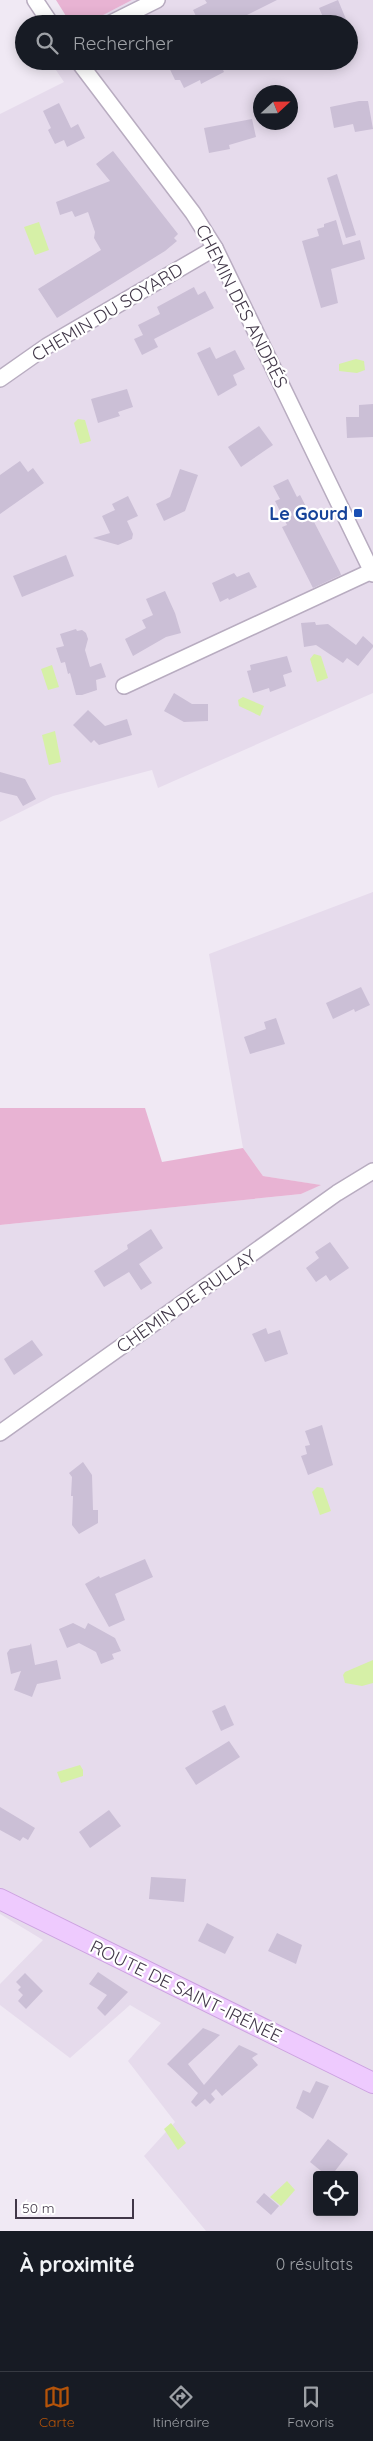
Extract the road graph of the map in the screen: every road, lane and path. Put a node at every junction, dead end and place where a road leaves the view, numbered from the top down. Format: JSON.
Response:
{"nodes":[{"id":1,"x":35,"y":0,"type":"edge"},
{"id":2,"x":157,"y":0,"type":"edge"},
{"id":3,"x":45,"y":15,"type":"edge"},
{"id":4,"x":127,"y":15,"type":"edge"},
{"id":5,"x":85,"y":70,"type":"edge"},
{"id":6,"x":215,"y":248,"type":"junction"},
{"id":7,"x":0,"y":379,"type":"edge"},
{"id":8,"x":373,"y":573,"type":"edge"},
{"id":9,"x":124,"y":686,"type":"dead end"},
{"id":10,"x":373,"y":1170,"type":"edge"},
{"id":11,"x":0,"y":1433,"type":"edge"},
{"id":12,"x":0,"y":1899,"type":"edge"},
{"id":13,"x":373,"y":2083,"type":"edge"}],
"edges":[{"from":1,"to":3,"type":"street"},
{"from":2,"to":4,"type":"street"},
{"from":5,"to":6,"type":"street","name":"CHEMIN DES ANDRÉS"},
{"from":6,"to":7,"type":"street","name":"CHEMIN DU SOYARD"},
{"from":6,"to":8,"type":"street","name":"CHEMIN DES ANDRÉS"},
{"from":8,"to":9,"type":"street","name":"CHEMIN DES ANDRÉS"},
{"from":10,"to":11,"type":"street","name":"CHEMIN DE RULLAY"},
{"from":12,"to":13,"type":"street","name":"ROUTE DE SAINT-IRÉNÉE"}]}
